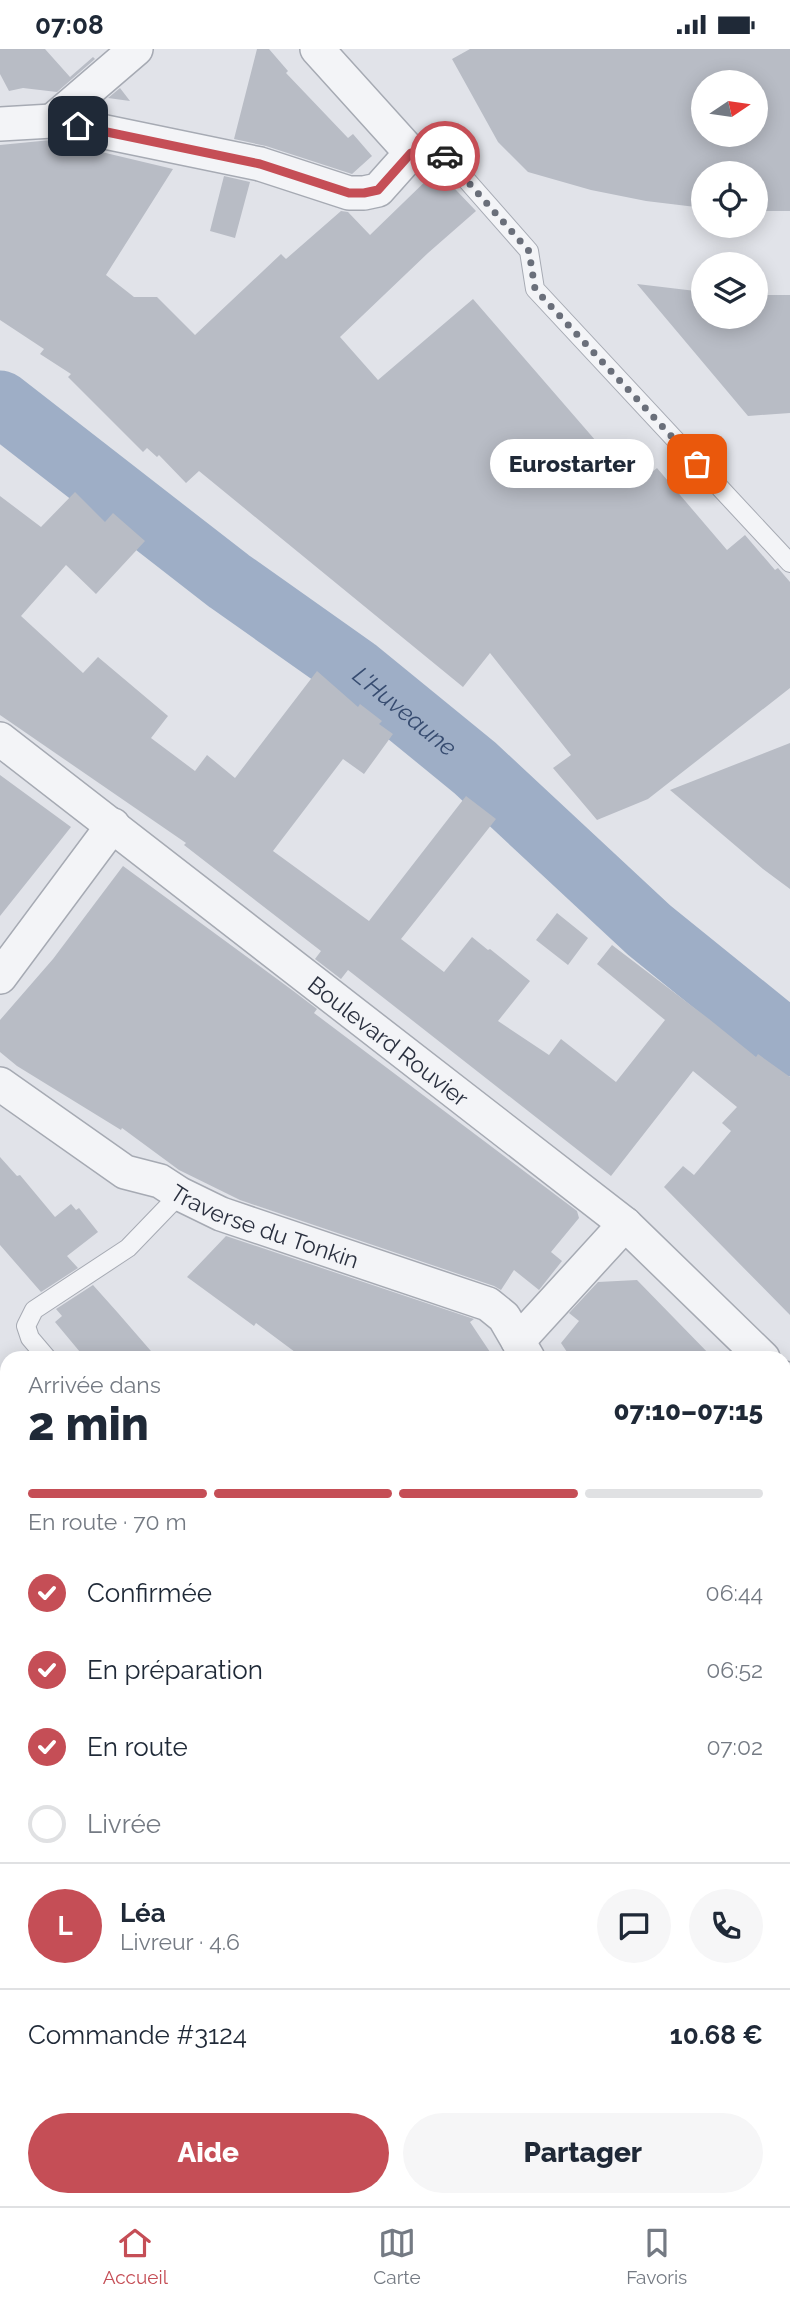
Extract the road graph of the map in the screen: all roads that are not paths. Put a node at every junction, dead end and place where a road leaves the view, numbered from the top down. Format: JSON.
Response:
{"nodes":[{"id":1,"x":136,"y":49,"type":"edge"},
{"id":2,"x":317,"y":49,"type":"edge"},
{"id":3,"x":52,"y":121,"type":"junction"},
{"id":4,"x":0,"y":124,"type":"edge"},
{"id":5,"x":411,"y":153,"type":"junction"},
{"id":6,"x":790,"y":563,"type":"edge"},
{"id":7,"x":0,"y":739,"type":"edge"},
{"id":8,"x":113,"y":825,"type":"junction"},
{"id":9,"x":0,"y":977,"type":"edge"},
{"id":10,"x":0,"y":1084,"type":"edge"},
{"id":11,"x":180,"y":1194,"type":"junction"},
{"id":12,"x":625,"y":1224,"type":"junction"},
{"id":13,"x":523,"y":1349,"type":"edge"},
{"id":14,"x":41,"y":1351,"type":"edge"},
{"id":15,"x":756,"y":1351,"type":"edge"}],
"edges":[{"from":1,"to":3,"type":"street"},
{"from":2,"to":5,"type":"street"},
{"from":3,"to":4,"type":"street"},
{"from":3,"to":5,"type":"street"},
{"from":5,"to":6,"type":"lane"},
{"from":7,"to":8,"type":"street","name":"Boulevard Rouvier"},
{"from":8,"to":9,"type":"street"},
{"from":8,"to":12,"type":"street","name":"Boulevard Rouvier"},
{"from":10,"to":11,"type":"street","name":"Traverse du Tonkin"},
{"from":11,"to":13,"type":"street","name":"Traverse du Tonkin"},
{"from":11,"to":14,"type":"lane"},
{"from":12,"to":13,"type":"street"},
{"from":12,"to":15,"type":"street","name":"Boulevard Rouvier"}]}
